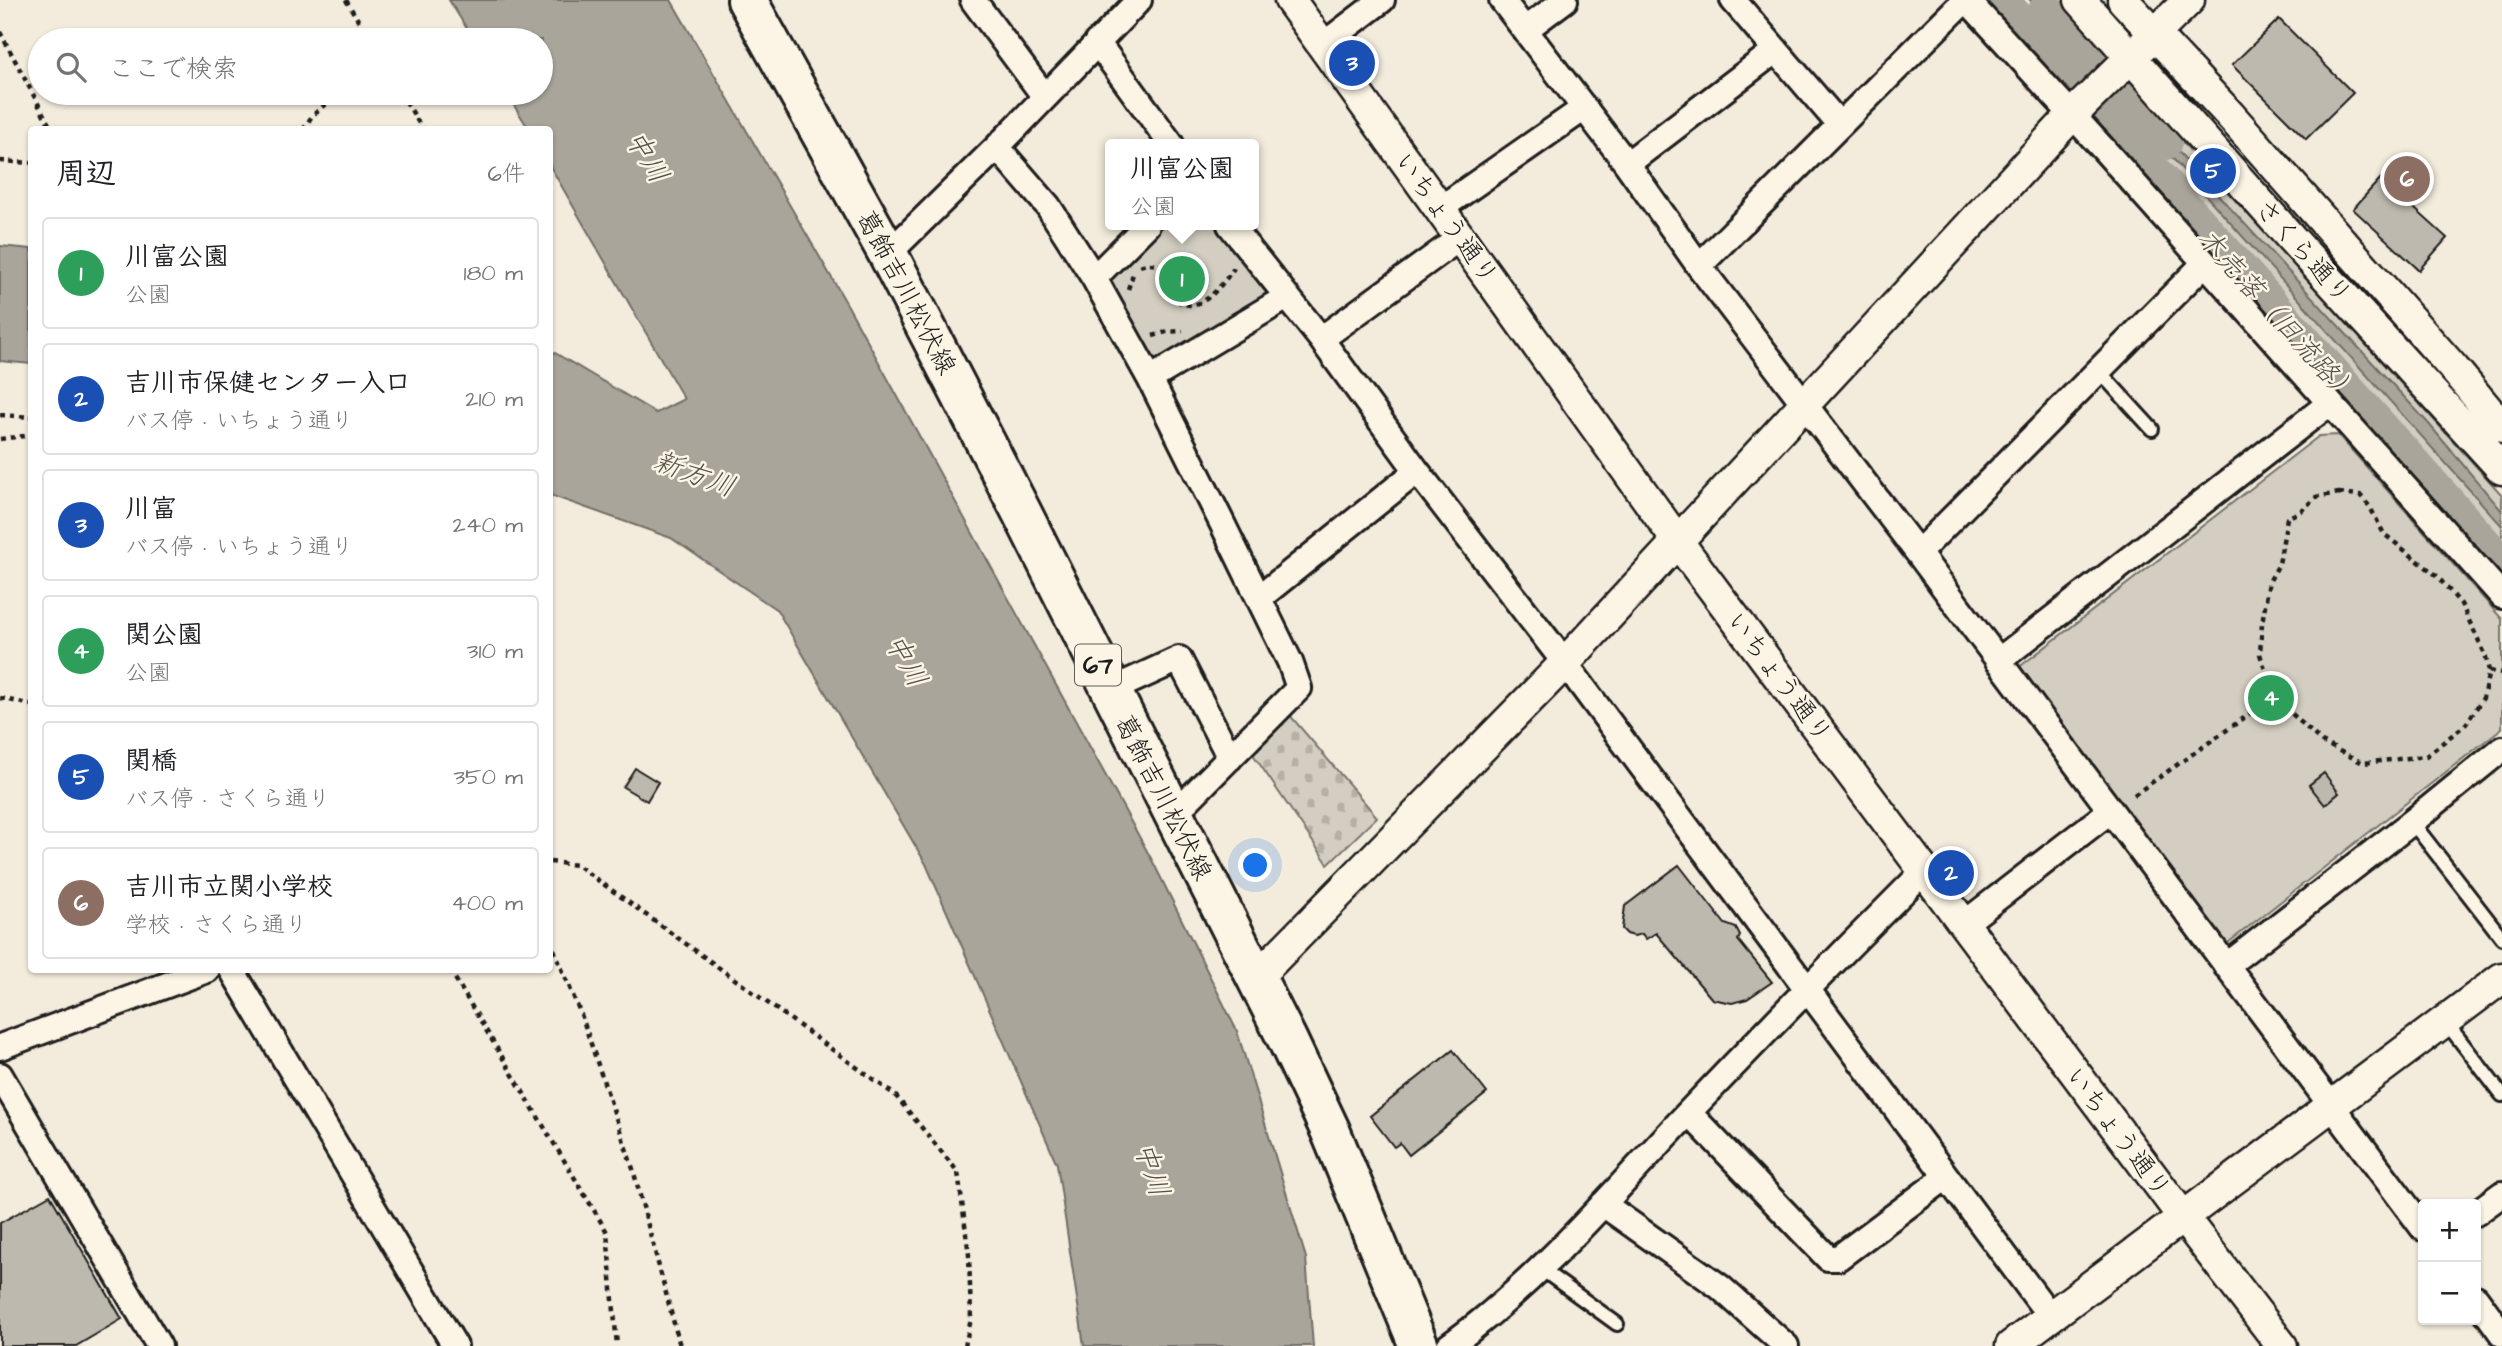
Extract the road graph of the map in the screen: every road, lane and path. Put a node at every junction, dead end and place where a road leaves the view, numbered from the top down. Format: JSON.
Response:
{"nodes":[{"id":1,"x":346,"y":0,"type":"edge"},
{"id":2,"x":747,"y":0,"type":"edge"},
{"id":3,"x":973,"y":0,"type":"edge"},
{"id":4,"x":1139,"y":0,"type":"edge"},
{"id":5,"x":1290,"y":0,"type":"edge"},
{"id":6,"x":1382,"y":0,"type":"edge"},
{"id":7,"x":1502,"y":0,"type":"edge"},
{"id":8,"x":1565,"y":0,"type":"edge"},
{"id":9,"x":1733,"y":0,"type":"edge"},
{"id":10,"x":1966,"y":0,"type":"edge"},
{"id":11,"x":2080,"y":0,"type":"edge"},
{"id":12,"x":2123,"y":0,"type":"edge"},
{"id":13,"x":2189,"y":0,"type":"edge"},
{"id":14,"x":363,"y":28,"type":"edge"},
{"id":15,"x":1525,"y":30,"type":"junction"},
{"id":16,"x":0,"y":32,"type":"edge"},
{"id":17,"x":2154,"y":34,"type":"junction"},
{"id":18,"x":1097,"y":42,"type":"junction"},
{"id":19,"x":1323,"y":45,"type":"junction"},
{"id":20,"x":1776,"y":50,"type":"junction"},
{"id":21,"x":2126,"y":61,"type":"junction"},
{"id":22,"x":28,"y":85,"type":"edge"},
{"id":23,"x":1045,"y":97,"type":"junction"},
{"id":24,"x":39,"y":105,"type":"edge"},
{"id":25,"x":324,"y":105,"type":"edge"},
{"id":26,"x":408,"y":105,"type":"edge"},
{"id":27,"x":1583,"y":109,"type":"junction"},
{"id":28,"x":2076,"y":111,"type":"junction"},
{"id":29,"x":1839,"y":124,"type":"junction"},
{"id":30,"x":50,"y":126,"type":"edge"},
{"id":31,"x":306,"y":126,"type":"edge"},
{"id":32,"x":421,"y":126,"type":"edge"},
{"id":33,"x":1167,"y":139,"type":"edge"},
{"id":34,"x":997,"y":147,"type":"junction"},
{"id":35,"x":0,"y":161,"type":"edge"},
{"id":36,"x":28,"y":163,"type":"edge"},
{"id":37,"x":1627,"y":164,"type":"junction"},
{"id":38,"x":1440,"y":208,"type":"junction"},
{"id":39,"x":1142,"y":230,"type":"edge"},
{"id":40,"x":1234,"y":230,"type":"edge"},
{"id":41,"x":1461,"y":237,"type":"junction"},
{"id":42,"x":888,"y":254,"type":"junction"},
{"id":43,"x":2204,"y":264,"type":"junction"},
{"id":44,"x":1136,"y":266,"type":"dead end"},
{"id":45,"x":1699,"y":266,"type":"junction"},
{"id":46,"x":1242,"y":274,"type":"dead end"},
{"id":47,"x":1094,"y":278,"type":"junction"},
{"id":48,"x":1287,"y":297,"type":"junction"},
{"id":49,"x":1188,"y":331,"type":"dead end"},
{"id":50,"x":1153,"y":336,"type":"dead end"},
{"id":51,"x":1321,"y":339,"type":"junction"},
{"id":52,"x":2099,"y":370,"type":"junction"},
{"id":53,"x":1150,"y":379,"type":"junction"},
{"id":54,"x":2330,"y":403,"type":"junction"},
{"id":55,"x":1806,"y":405,"type":"junction"},
{"id":56,"x":0,"y":415,"type":"edge"},
{"id":57,"x":28,"y":417,"type":"edge"},
{"id":58,"x":2502,"y":427,"type":"edge"},
{"id":59,"x":2152,"y":429,"type":"dead end"},
{"id":60,"x":28,"y":436,"type":"edge"},
{"id":61,"x":0,"y":439,"type":"edge"},
{"id":62,"x":2502,"y":470,"type":"edge"},
{"id":63,"x":1417,"y":471,"type":"junction"},
{"id":64,"x":1678,"y":542,"type":"junction"},
{"id":65,"x":1918,"y":552,"type":"junction"},
{"id":66,"x":2502,"y":596,"type":"edge"},
{"id":67,"x":1259,"y":598,"type":"junction"},
{"id":68,"x":1998,"y":661,"type":"junction"},
{"id":69,"x":1565,"y":663,"type":"junction"},
{"id":70,"x":2489,"y":671,"type":"junction"},
{"id":71,"x":2502,"y":673,"type":"edge"},
{"id":72,"x":1111,"y":690,"type":"junction"},
{"id":73,"x":2274,"y":697,"type":"junction"},
{"id":74,"x":0,"y":698,"type":"edge"},
{"id":75,"x":28,"y":704,"type":"edge"},
{"id":76,"x":2502,"y":749,"type":"edge"},
{"id":77,"x":1230,"y":758,"type":"junction"},
{"id":78,"x":2134,"y":795,"type":"dead end"},
{"id":79,"x":1170,"y":809,"type":"junction"},
{"id":80,"x":2110,"y":811,"type":"junction"},
{"id":81,"x":2412,"y":822,"type":"junction"},
{"id":82,"x":553,"y":862,"type":"edge"},
{"id":83,"x":1925,"y":870,"type":"junction"},
{"id":84,"x":1965,"y":923,"type":"junction"},
{"id":85,"x":2502,"y":938,"type":"edge"},
{"id":86,"x":553,"y":947,"type":"edge"},
{"id":87,"x":2226,"y":966,"type":"junction"},
{"id":88,"x":199,"y":973,"type":"edge"},
{"id":89,"x":234,"y":973,"type":"edge"},
{"id":90,"x":452,"y":973,"type":"edge"},
{"id":91,"x":1256,"y":978,"type":"junction"},
{"id":92,"x":2502,"y":978,"type":"edge"},
{"id":93,"x":1807,"y":989,"type":"junction"},
{"id":94,"x":2445,"y":1021,"type":"junction"},
{"id":95,"x":0,"y":1048,"type":"edge"},
{"id":96,"x":0,"y":1074,"type":"edge"},
{"id":97,"x":2502,"y":1095,"type":"edge"},
{"id":98,"x":2332,"y":1106,"type":"junction"},
{"id":99,"x":1689,"y":1113,"type":"junction"},
{"id":100,"x":1946,"y":1177,"type":"junction"},
{"id":101,"x":2502,"y":1194,"type":"edge"},
{"id":102,"x":1603,"y":1204,"type":"junction"},
{"id":103,"x":2481,"y":1209,"type":"edge"},
{"id":104,"x":2183,"y":1217,"type":"junction"},
{"id":105,"x":2418,"y":1221,"type":"edge"},
{"id":106,"x":1540,"y":1268,"type":"junction"},
{"id":107,"x":2481,"y":1305,"type":"edge"},
{"id":108,"x":2050,"y":1316,"type":"junction"},
{"id":109,"x":1617,"y":1324,"type":"dead end"},
{"id":110,"x":2502,"y":1334,"type":"edge"},
{"id":111,"x":1782,"y":1345,"type":"edge"},
{"id":112,"x":159,"y":1346,"type":"edge"},
{"id":113,"x":455,"y":1346,"type":"edge"},
{"id":114,"x":617,"y":1346,"type":"edge"},
{"id":115,"x":680,"y":1346,"type":"edge"},
{"id":116,"x":964,"y":1346,"type":"edge"},
{"id":117,"x":1419,"y":1346,"type":"edge"},
{"id":118,"x":1449,"y":1346,"type":"edge"},
{"id":119,"x":2011,"y":1346,"type":"edge"},
{"id":120,"x":2282,"y":1346,"type":"edge"}],
"edges":[{"from":1,"to":14,"type":"path"},
{"from":2,"to":42,"type":"main road","name":"葛飾吉川松伏線","number":"67"},
{"from":3,"to":23,"type":"street"},
{"from":4,"to":18,"type":"street"},
{"from":5,"to":19,"type":"street","name":"いちょう通り"},
{"from":6,"to":19,"type":"street"},
{"from":7,"to":15,"type":"street"},
{"from":8,"to":15,"type":"street"},
{"from":9,"to":20,"type":"street"},
{"from":10,"to":28,"type":"street"},
{"from":10,"to":29,"type":"street"},
{"from":11,"to":21,"type":"street","name":"さくら通り"},
{"from":12,"to":17,"type":"street","name":"さくら通り"},
{"from":13,"to":17,"type":"street"},
{"from":15,"to":27,"type":"street"},
{"from":16,"to":22,"type":"path"},
{"from":17,"to":21,"type":"street"},
{"from":17,"to":58,"type":"street","name":"さくら通り"},
{"from":18,"to":23,"type":"street"},
{"from":18,"to":33,"type":"street"},
{"from":19,"to":38,"type":"street","name":"いちょう通り"},
{"from":20,"to":29,"type":"street"},
{"from":20,"to":37,"type":"street"},
{"from":21,"to":28,"type":"street"},
{"from":21,"to":62,"type":"street","name":"さくら通り"},
{"from":23,"to":34,"type":"street"},
{"from":24,"to":30,"type":"path"},
{"from":25,"to":31,"type":"path"},
{"from":26,"to":32,"type":"path"},
{"from":27,"to":37,"type":"street"},
{"from":27,"to":38,"type":"street"},
{"from":28,"to":43,"type":"street"},
{"from":28,"to":55,"type":"street"},
{"from":29,"to":45,"type":"street"},
{"from":34,"to":42,"type":"street"},
{"from":34,"to":47,"type":"street"},
{"from":35,"to":36,"type":"path"},
{"from":37,"to":45,"type":"street"},
{"from":38,"to":41,"type":"street","name":"いちょう通り"},
{"from":39,"to":47,"type":"street"},
{"from":40,"to":48,"type":"street"},
{"from":41,"to":51,"type":"street"},
{"from":41,"to":64,"type":"street","name":"いちょう通り"},
{"from":42,"to":72,"type":"main road","name":"葛飾吉川松伏線","number":"67"},
{"from":43,"to":52,"type":"street"},
{"from":43,"to":54,"type":"street"},
{"from":44,"to":46,"type":"path"},
{"from":45,"to":55,"type":"street"},
{"from":47,"to":53,"type":"street"},
{"from":48,"to":51,"type":"street"},
{"from":48,"to":53,"type":"street"},
{"from":49,"to":50,"type":"path"},
{"from":51,"to":63,"type":"street"},
{"from":52,"to":59,"type":"lane"},
{"from":52,"to":65,"type":"street"},
{"from":53,"to":67,"type":"street"},
{"from":54,"to":66,"type":"street"},
{"from":54,"to":68,"type":"street"},
{"from":55,"to":64,"type":"street"},
{"from":55,"to":65,"type":"street"},
{"from":56,"to":57,"type":"path"},
{"from":60,"to":61,"type":"path"},
{"from":63,"to":67,"type":"street"},
{"from":63,"to":69,"type":"street"},
{"from":64,"to":69,"type":"street"},
{"from":64,"to":83,"type":"street","name":"いちょう通り"},
{"from":65,"to":68,"type":"street"},
{"from":67,"to":77,"type":"street"},
{"from":68,"to":80,"type":"street"},
{"from":69,"to":91,"type":"street"},
{"from":69,"to":93,"type":"street"},
{"from":70,"to":71,"type":"path"},
{"from":70,"to":73,"type":"path"},
{"from":70,"to":73,"type":"path"},
{"from":72,"to":77,"type":"street"},
{"from":72,"to":79,"type":"main road","name":"葛飾吉川松伏線","number":"67"},
{"from":73,"to":78,"type":"path"},
{"from":74,"to":75,"type":"path"},
{"from":76,"to":81,"type":"street"},
{"from":77,"to":79,"type":"street"},
{"from":79,"to":91,"type":"main road","name":"葛飾吉川松伏線","number":"67"},
{"from":80,"to":84,"type":"street"},
{"from":80,"to":87,"type":"street"},
{"from":81,"to":85,"type":"lane"},
{"from":81,"to":87,"type":"street"},
{"from":82,"to":116,"type":"path"},
{"from":83,"to":84,"type":"street","name":"いちょう通り"},
{"from":83,"to":93,"type":"street"},
{"from":84,"to":104,"type":"street","name":"いちょう通り"},
{"from":86,"to":115,"type":"path"},
{"from":87,"to":98,"type":"street"},
{"from":88,"to":95,"type":"street"},
{"from":89,"to":113,"type":"street"},
{"from":90,"to":114,"type":"path"},
{"from":91,"to":117,"type":"main road","name":"葛飾吉川松伏線","number":"67"},
{"from":92,"to":94,"type":"street"},
{"from":93,"to":99,"type":"street"},
{"from":93,"to":100,"type":"street"},
{"from":94,"to":97,"type":"lane"},
{"from":94,"to":98,"type":"street"},
{"from":96,"to":112,"type":"street"},
{"from":98,"to":104,"type":"street"},
{"from":98,"to":105,"type":"street"},
{"from":99,"to":100,"type":"street"},
{"from":99,"to":102,"type":"street"},
{"from":100,"to":108,"type":"street"},
{"from":101,"to":103,"type":"street"},
{"from":102,"to":106,"type":"street"},
{"from":102,"to":111,"type":"street"},
{"from":104,"to":108,"type":"street"},
{"from":104,"to":120,"type":"street","name":"いちょう通り"},
{"from":106,"to":109,"type":"lane"},
{"from":106,"to":118,"type":"street"},
{"from":107,"to":110,"type":"street"},
{"from":108,"to":119,"type":"street"}]}
